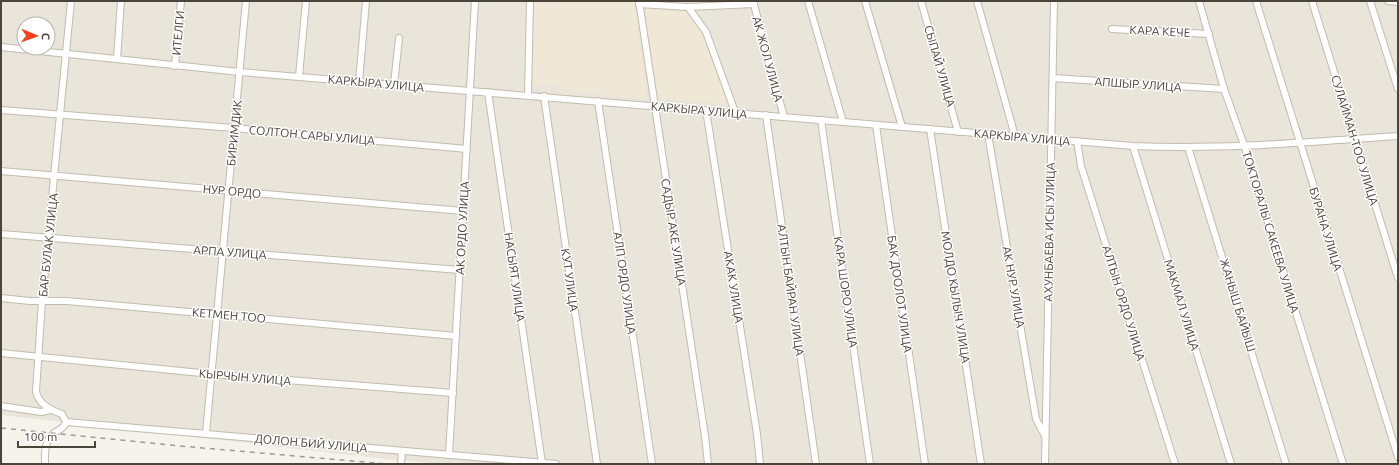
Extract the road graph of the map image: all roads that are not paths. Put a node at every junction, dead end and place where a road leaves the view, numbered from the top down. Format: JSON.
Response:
{"nodes":[{"id":1,"x":72,"y":1,"type":"edge"},
{"id":2,"x":121,"y":1,"type":"edge"},
{"id":3,"x":181,"y":1,"type":"edge"},
{"id":4,"x":246,"y":1,"type":"edge"},
{"id":5,"x":306,"y":1,"type":"edge"},
{"id":6,"x":366,"y":1,"type":"edge"},
{"id":7,"x":475,"y":1,"type":"edge"},
{"id":8,"x":530,"y":1,"type":"edge"},
{"id":9,"x":808,"y":1,"type":"edge"},
{"id":10,"x":865,"y":1,"type":"edge"},
{"id":11,"x":921,"y":1,"type":"edge"},
{"id":12,"x":977,"y":1,"type":"edge"},
{"id":13,"x":1054,"y":1,"type":"edge"},
{"id":14,"x":1199,"y":1,"type":"edge"},
{"id":15,"x":1256,"y":1,"type":"edge"},
{"id":16,"x":1312,"y":1,"type":"edge"},
{"id":17,"x":1370,"y":1,"type":"edge"},
{"id":18,"x":1388,"y":1,"type":"edge"},
{"id":19,"x":639,"y":2,"type":"edge"},
{"id":20,"x":1398,"y":2,"type":"edge"},
{"id":21,"x":753,"y":3,"type":"edge"},
{"id":22,"x":688,"y":6,"type":"junction"},
{"id":23,"x":1112,"y":29,"type":"dead end"},
{"id":24,"x":1208,"y":34,"type":"junction"},
{"id":25,"x":399,"y":38,"type":"dead end"},
{"id":26,"x":1,"y":47,"type":"edge"},
{"id":27,"x":67,"y":54,"type":"junction"},
{"id":28,"x":117,"y":59,"type":"junction"},
{"id":29,"x":176,"y":66,"type":"junction"},
{"id":30,"x":240,"y":72,"type":"junction"},
{"id":31,"x":299,"y":76,"type":"junction"},
{"id":32,"x":1053,"y":78,"type":"junction"},
{"id":33,"x":359,"y":82,"type":"junction"},
{"id":34,"x":394,"y":84,"type":"junction"},
{"id":35,"x":1224,"y":89,"type":"junction"},
{"id":36,"x":1398,"y":89,"type":"edge"},
{"id":37,"x":470,"y":90,"type":"junction"},
{"id":38,"x":488,"y":92,"type":"junction"},
{"id":39,"x":528,"y":95,"type":"junction"},
{"id":40,"x":544,"y":96,"type":"junction"},
{"id":41,"x":598,"y":101,"type":"junction"},
{"id":42,"x":654,"y":106,"type":"junction"},
{"id":43,"x":1,"y":110,"type":"edge"},
{"id":44,"x":706,"y":110,"type":"junction"},
{"id":45,"x":734,"y":112,"type":"junction"},
{"id":46,"x":61,"y":115,"type":"junction"},
{"id":47,"x":766,"y":115,"type":"junction"},
{"id":48,"x":784,"y":117,"type":"junction"},
{"id":49,"x":821,"y":120,"type":"junction"},
{"id":50,"x":843,"y":122,"type":"junction"},
{"id":51,"x":876,"y":125,"type":"junction"},
{"id":52,"x":902,"y":126,"type":"junction"},
{"id":53,"x":234,"y":128,"type":"junction"},
{"id":54,"x":930,"y":129,"type":"junction"},
{"id":55,"x":958,"y":132,"type":"junction"},
{"id":56,"x":988,"y":134,"type":"junction"},
{"id":57,"x":1016,"y":136,"type":"junction"},
{"id":58,"x":1398,"y":136,"type":"edge"},
{"id":59,"x":1051,"y":139,"type":"junction"},
{"id":60,"x":1354,"y":139,"type":"junction"},
{"id":61,"x":1077,"y":141,"type":"junction"},
{"id":62,"x":1299,"y":143,"type":"junction"},
{"id":63,"x":1244,"y":145,"type":"junction"},
{"id":64,"x":1133,"y":146,"type":"junction"},
{"id":65,"x":1188,"y":147,"type":"junction"},
{"id":66,"x":467,"y":149,"type":"junction"},
{"id":67,"x":1,"y":171,"type":"edge"},
{"id":68,"x":55,"y":176,"type":"junction"},
{"id":69,"x":228,"y":190,"type":"junction"},
{"id":70,"x":463,"y":211,"type":"junction"},
{"id":71,"x":1,"y":234,"type":"edge"},
{"id":72,"x":49,"y":238,"type":"junction"},
{"id":73,"x":222,"y":252,"type":"junction"},
{"id":74,"x":460,"y":270,"type":"junction"},
{"id":75,"x":1398,"y":278,"type":"edge"},
{"id":76,"x":1,"y":298,"type":"edge"},
{"id":77,"x":42,"y":301,"type":"junction"},
{"id":78,"x":216,"y":314,"type":"junction"},
{"id":79,"x":456,"y":336,"type":"junction"},
{"id":80,"x":1,"y":353,"type":"edge"},
{"id":81,"x":38,"y":357,"type":"junction"},
{"id":82,"x":211,"y":374,"type":"junction"},
{"id":83,"x":453,"y":393,"type":"junction"},
{"id":84,"x":1,"y":406,"type":"edge"},
{"id":85,"x":50,"y":410,"type":"junction"},
{"id":86,"x":66,"y":422,"type":"junction"},
{"id":87,"x":206,"y":433,"type":"junction"},
{"id":88,"x":1046,"y":438,"type":"junction"},
{"id":89,"x":402,"y":451,"type":"junction"},
{"id":90,"x":450,"y":455,"type":"junction"},
{"id":91,"x":1398,"y":457,"type":"edge"},
{"id":92,"x":542,"y":463,"type":"junction"},
{"id":93,"x":45,"y":464,"type":"edge"},
{"id":94,"x":401,"y":464,"type":"edge"},
{"id":95,"x":556,"y":464,"type":"edge"},
{"id":96,"x":597,"y":464,"type":"edge"},
{"id":97,"x":652,"y":464,"type":"edge"},
{"id":98,"x":708,"y":464,"type":"edge"},
{"id":99,"x":760,"y":464,"type":"edge"},
{"id":100,"x":816,"y":464,"type":"edge"},
{"id":101,"x":870,"y":464,"type":"edge"},
{"id":102,"x":925,"y":464,"type":"edge"},
{"id":103,"x":982,"y":464,"type":"edge"},
{"id":104,"x":1045,"y":464,"type":"edge"},
{"id":105,"x":1175,"y":464,"type":"edge"},
{"id":106,"x":1231,"y":464,"type":"edge"},
{"id":107,"x":1286,"y":464,"type":"edge"},
{"id":108,"x":1343,"y":464,"type":"edge"}],
"edges":[{"from":1,"to":27,"type":"street","name":"БАР БУЛАК УЛИЦА"},
{"from":2,"to":28,"type":"street"},
{"from":3,"to":29,"type":"street","name":"ИТЕЛГИ"},
{"from":4,"to":30,"type":"street","name":"БИРИМДИК"},
{"from":5,"to":31,"type":"street"},
{"from":6,"to":33,"type":"street"},
{"from":7,"to":37,"type":"street","name":"АК ОРДО УЛИЦА"},
{"from":8,"to":39,"type":"street"},
{"from":9,"to":50,"type":"street"},
{"from":10,"to":52,"type":"street"},
{"from":11,"to":55,"type":"street","name":"СЫПАЙ УЛИЦА"},
{"from":12,"to":57,"type":"street"},
{"from":13,"to":32,"type":"street","name":"АХУНБАЕВА ИСЫ УЛИЦА"},
{"from":14,"to":24,"type":"street","name":"ТОКТОРАЛЫ САКЕЕВА УЛИЦА"},
{"from":15,"to":62,"type":"street","name":"БУРАНА УЛИЦА"},
{"from":16,"to":60,"type":"street","name":"СУЛАЙМАН-ТОО УЛИЦА"},
{"from":17,"to":36,"type":"street"},
{"from":18,"to":20,"type":"street"},
{"from":19,"to":22,"type":"street"},
{"from":19,"to":42,"type":"street","name":"САДЫР АКЕ УЛИЦА"},
{"from":21,"to":22,"type":"street"},
{"from":21,"to":48,"type":"street","name":"АК ЖОЛ УЛИЦА"},
{"from":22,"to":45,"type":"street"},
{"from":23,"to":24,"type":"street","name":"КАРА КЕЧЕ"},
{"from":24,"to":35,"type":"street","name":"ТОКТОРАЛЫ САКЕЕВА УЛИЦА"},
{"from":25,"to":34,"type":"street"},
{"from":26,"to":27,"type":"street","name":"КАРКЫРА УЛИЦА"},
{"from":27,"to":28,"type":"street","name":"КАРКЫРА УЛИЦА"},
{"from":27,"to":46,"type":"street","name":"БАР БУЛАК УЛИЦА"},
{"from":28,"to":29,"type":"street","name":"КАРКЫРА УЛИЦА"},
{"from":29,"to":30,"type":"street","name":"КАРКЫРА УЛИЦА"},
{"from":30,"to":31,"type":"street","name":"КАРКЫРА УЛИЦА"},
{"from":30,"to":53,"type":"street","name":"БИРИМДИК"},
{"from":31,"to":33,"type":"street","name":"КАРКЫРА УЛИЦА"},
{"from":32,"to":35,"type":"street","name":"АПШЫР УЛИЦА"},
{"from":32,"to":59,"type":"street","name":"АХУНБАЕВА ИСЫ УЛИЦА"},
{"from":33,"to":34,"type":"street","name":"КАРКЫРА УЛИЦА"},
{"from":34,"to":37,"type":"street","name":"КАРКЫРА УЛИЦА"},
{"from":35,"to":63,"type":"street","name":"ТОКТОРАЛЫ САКЕЕВА УЛИЦА"},
{"from":37,"to":38,"type":"street","name":"КАРКЫРА УЛИЦА"},
{"from":37,"to":66,"type":"street","name":"АК ОРДО УЛИЦА"},
{"from":38,"to":39,"type":"street","name":"КАРКЫРА УЛИЦА"},
{"from":38,"to":92,"type":"street","name":"НАСЫЯТ УЛИЦА"},
{"from":39,"to":40,"type":"street","name":"КАРКЫРА УЛИЦА"},
{"from":40,"to":41,"type":"street","name":"КАРКЫРА УЛИЦА"},
{"from":40,"to":96,"type":"street","name":"КУТ УЛИЦА"},
{"from":41,"to":42,"type":"street","name":"КАРКЫРА УЛИЦА"},
{"from":41,"to":97,"type":"street","name":"АЛП ОРДО УЛИЦА"},
{"from":42,"to":44,"type":"street","name":"КАРКЫРА УЛИЦА"},
{"from":42,"to":98,"type":"street","name":"САДЫР АКЕ УЛИЦА"},
{"from":43,"to":46,"type":"street","name":"СОЛТОН САРЫ УЛИЦА"},
{"from":44,"to":45,"type":"street","name":"КАРКЫРА УЛИЦА"},
{"from":44,"to":99,"type":"street","name":"АКАК УЛИЦА"},
{"from":45,"to":47,"type":"street","name":"КАРКЫРА УЛИЦА"},
{"from":46,"to":53,"type":"street","name":"СОЛТОН САРЫ УЛИЦА"},
{"from":46,"to":68,"type":"street","name":"БАР БУЛАК УЛИЦА"},
{"from":47,"to":48,"type":"street","name":"КАРКЫРА УЛИЦА"},
{"from":47,"to":100,"type":"street","name":"АЛТЫН БАЙРАН УЛИЦА"},
{"from":48,"to":49,"type":"street","name":"КАРКЫРА УЛИЦА"},
{"from":49,"to":50,"type":"street","name":"КАРКЫРА УЛИЦА"},
{"from":49,"to":101,"type":"street","name":"КАРА ШОРО УЛИЦА"},
{"from":50,"to":51,"type":"street","name":"КАРКЫРА УЛИЦА"},
{"from":51,"to":52,"type":"street","name":"КАРКЫРА УЛИЦА"},
{"from":51,"to":102,"type":"street","name":"БАК ДООЛОТ УЛИЦА"},
{"from":52,"to":54,"type":"street","name":"КАРКЫРА УЛИЦА"},
{"from":53,"to":66,"type":"street","name":"СОЛТОН САРЫ УЛИЦА"},
{"from":53,"to":69,"type":"street","name":"БИРИМДИК"},
{"from":54,"to":55,"type":"street","name":"КАРКЫРА УЛИЦА"},
{"from":54,"to":103,"type":"street","name":"МОЛДО КЫЛЫЧ УЛИЦА"},
{"from":55,"to":56,"type":"street","name":"КАРКЫРА УЛИЦА"},
{"from":56,"to":57,"type":"street","name":"КАРКЫРА УЛИЦА"},
{"from":56,"to":88,"type":"street","name":"АК НУР УЛИЦА"},
{"from":57,"to":59,"type":"street","name":"КАРКЫРА УЛИЦА"},
{"from":58,"to":60,"type":"street","name":"КАРКЫРА УЛИЦА"},
{"from":59,"to":61,"type":"street","name":"КАРКЫРА УЛИЦА"},
{"from":59,"to":88,"type":"street","name":"АХУНБАЕВА ИСЫ УЛИЦА"},
{"from":60,"to":62,"type":"street","name":"КАРКЫРА УЛИЦА"},
{"from":60,"to":75,"type":"street","name":"СУЛАЙМАН-ТОО УЛИЦА"},
{"from":61,"to":64,"type":"street","name":"КАРКЫРА УЛИЦА"},
{"from":61,"to":105,"type":"street","name":"АЛТЫН ОРДО УЛИЦА"},
{"from":62,"to":63,"type":"street","name":"КАРКЫРА УЛИЦА"},
{"from":62,"to":91,"type":"street","name":"БУРАНА УЛИЦА"},
{"from":63,"to":65,"type":"street","name":"КАРКЫРА УЛИЦА"},
{"from":63,"to":108,"type":"street","name":"ТОКТОРАЛЫ САКЕЕВА УЛИЦА"},
{"from":64,"to":65,"type":"street","name":"КАРКЫРА УЛИЦА"},
{"from":64,"to":106,"type":"street","name":"МАКМАЛ УЛИЦА"},
{"from":65,"to":107,"type":"street","name":"ЖАНЫШ БАЙЫШ"},
{"from":66,"to":70,"type":"street","name":"АК ОРДО УЛИЦА"},
{"from":67,"to":68,"type":"street","name":"НУР ОРДО"},
{"from":68,"to":69,"type":"street","name":"НУР ОРДО"},
{"from":68,"to":72,"type":"street","name":"БАР БУЛАК УЛИЦА"},
{"from":69,"to":70,"type":"street","name":"НУР ОРДО"},
{"from":69,"to":73,"type":"street","name":"БИРИМДИК"},
{"from":70,"to":74,"type":"street","name":"АК ОРДО УЛИЦА"},
{"from":71,"to":72,"type":"street","name":"АРПА УЛИЦА"},
{"from":72,"to":73,"type":"street","name":"АРПА УЛИЦА"},
{"from":72,"to":77,"type":"street","name":"БАР БУЛАК УЛИЦА"},
{"from":73,"to":74,"type":"street","name":"АРПА УЛИЦА"},
{"from":73,"to":78,"type":"street","name":"БИРИМДИК"},
{"from":74,"to":79,"type":"street","name":"АК ОРДО УЛИЦА"},
{"from":76,"to":77,"type":"street","name":"КЕТМЕН ТОО"},
{"from":77,"to":78,"type":"street","name":"КЕТМЕН ТОО"},
{"from":77,"to":81,"type":"street","name":"БАР БУЛАК УЛИЦА"},
{"from":78,"to":79,"type":"street","name":"КЕТМЕН ТОО"},
{"from":78,"to":82,"type":"street","name":"БИРИМДИК"},
{"from":79,"to":83,"type":"street","name":"АК ОРДО УЛИЦА"},
{"from":80,"to":81,"type":"street","name":"КЫРЧЫН УЛИЦА"},
{"from":81,"to":82,"type":"street","name":"КЫРЧЫН УЛИЦА"},
{"from":81,"to":85,"type":"street","name":"БАР БУЛАК УЛИЦА"},
{"from":82,"to":83,"type":"street","name":"КЫРЧЫН УЛИЦА"},
{"from":82,"to":87,"type":"street","name":"БИРИМДИК"},
{"from":83,"to":90,"type":"street","name":"АК ОРДО УЛИЦА"},
{"from":84,"to":85,"type":"street"},
{"from":85,"to":86,"type":"street","name":"БАР БУЛАК УЛИЦА"},
{"from":86,"to":87,"type":"street","name":"ДОЛОН БИЙ УЛИЦА"},
{"from":86,"to":93,"type":"street"},
{"from":87,"to":89,"type":"street","name":"ДОЛОН БИЙ УЛИЦА"},
{"from":88,"to":104,"type":"street","name":"АХУНБАЕВА ИСЫ УЛИЦА"},
{"from":89,"to":90,"type":"street","name":"ДОЛОН БИЙ УЛИЦА"},
{"from":89,"to":94,"type":"street"},
{"from":90,"to":92,"type":"street","name":"ДОЛОН БИЙ УЛИЦА"},
{"from":92,"to":95,"type":"street","name":"ДОЛОН БИЙ УЛИЦА"}]}
